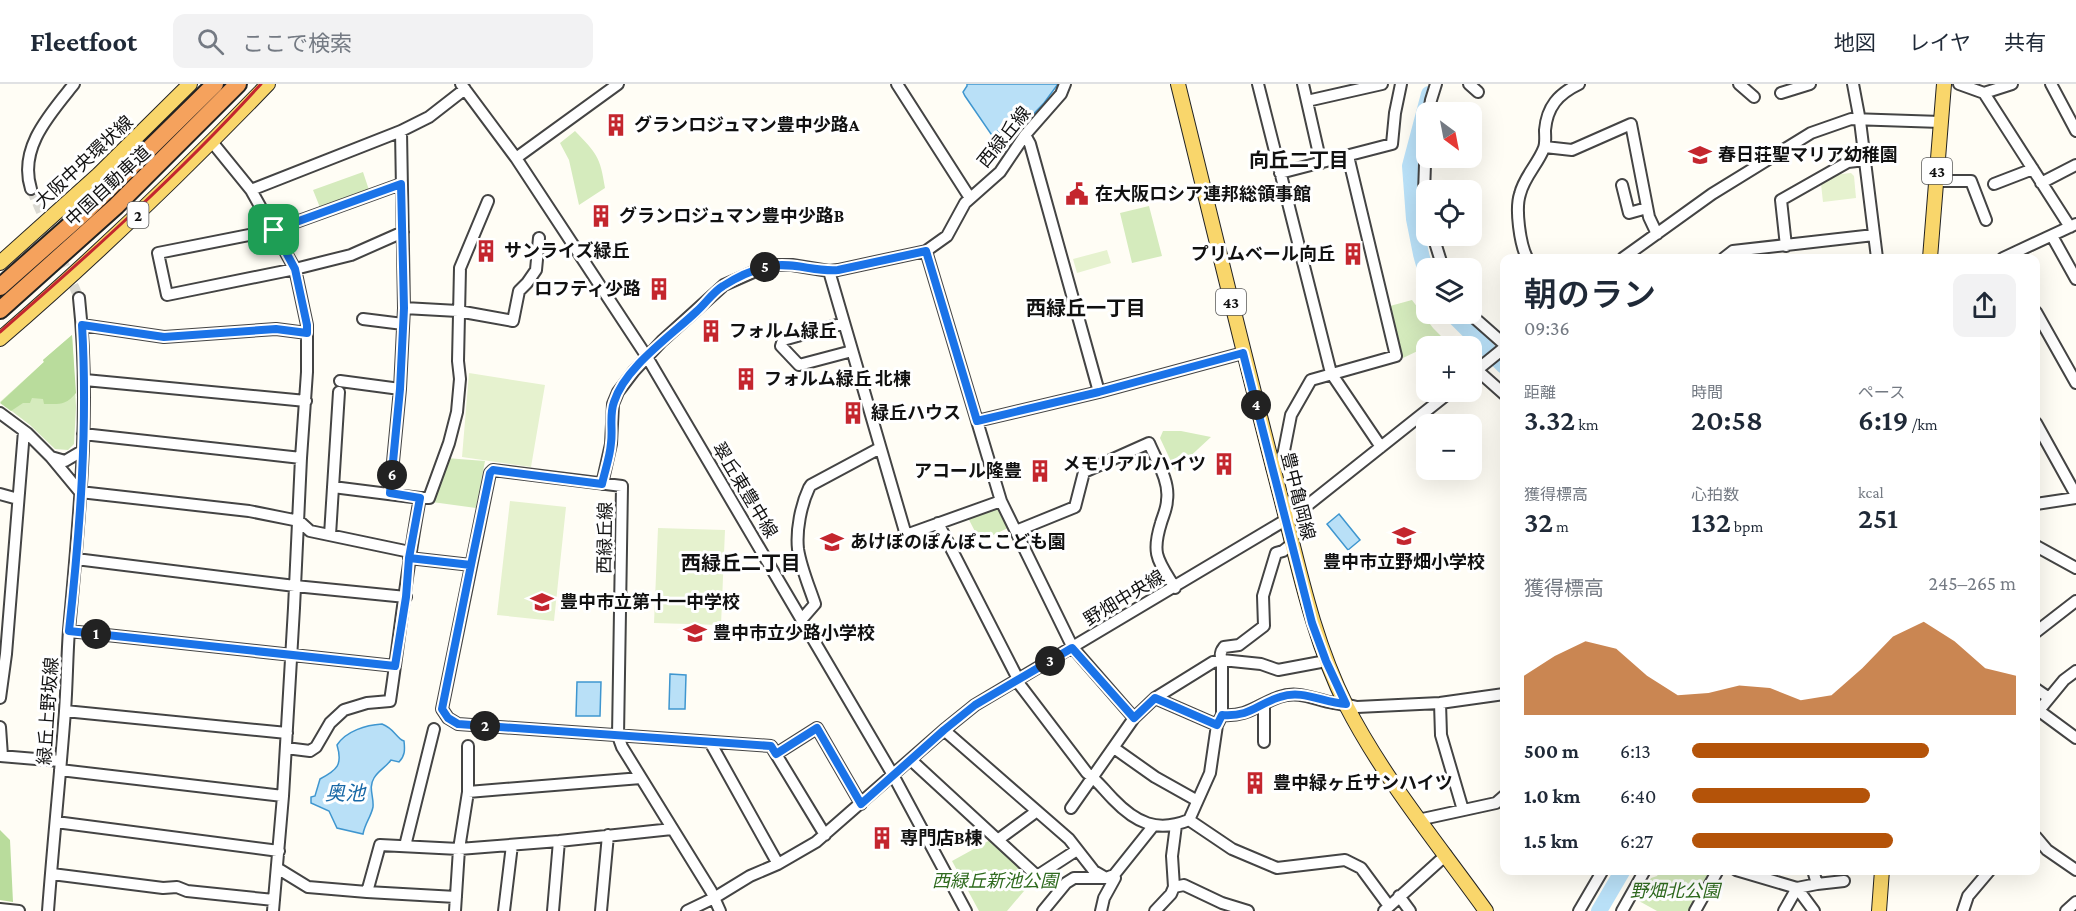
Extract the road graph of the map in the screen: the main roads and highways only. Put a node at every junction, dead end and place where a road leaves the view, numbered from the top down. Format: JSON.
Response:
{"nodes":[{"id":1,"x":190,"y":84,"type":"edge"},
{"id":2,"x":215,"y":84,"type":"edge"},
{"id":3,"x":238,"y":84,"type":"edge"},
{"id":4,"x":268,"y":84,"type":"edge"},
{"id":5,"x":1178,"y":84,"type":"edge"},
{"id":6,"x":1944,"y":84,"type":"edge"},
{"id":7,"x":1930,"y":254,"type":"edge"},
{"id":8,"x":2,"y":257,"type":"edge"},
{"id":9,"x":0,"y":287,"type":"edge"},
{"id":10,"x":0,"y":310,"type":"edge"},
{"id":11,"x":0,"y":339,"type":"edge"},
{"id":12,"x":1882,"y":875,"type":"edge"},
{"id":13,"x":1486,"y":911,"type":"edge"},
{"id":14,"x":1879,"y":911,"type":"edge"}],
"edges":[{"from":1,"to":8,"type":"main road","name":"大阪中央環状線"},
{"from":2,"to":9,"type":"highway","name":"中国自動車道"},
{"from":3,"to":10,"type":"highway","name":"中国自動車道"},
{"from":4,"to":11,"type":"main road","number":"2"},
{"from":5,"to":13,"type":"main road","name":"豊中亀岡線","number":"43"},
{"from":6,"to":7,"type":"main road","number":"43"},
{"from":12,"to":14,"type":"main road"}]}
